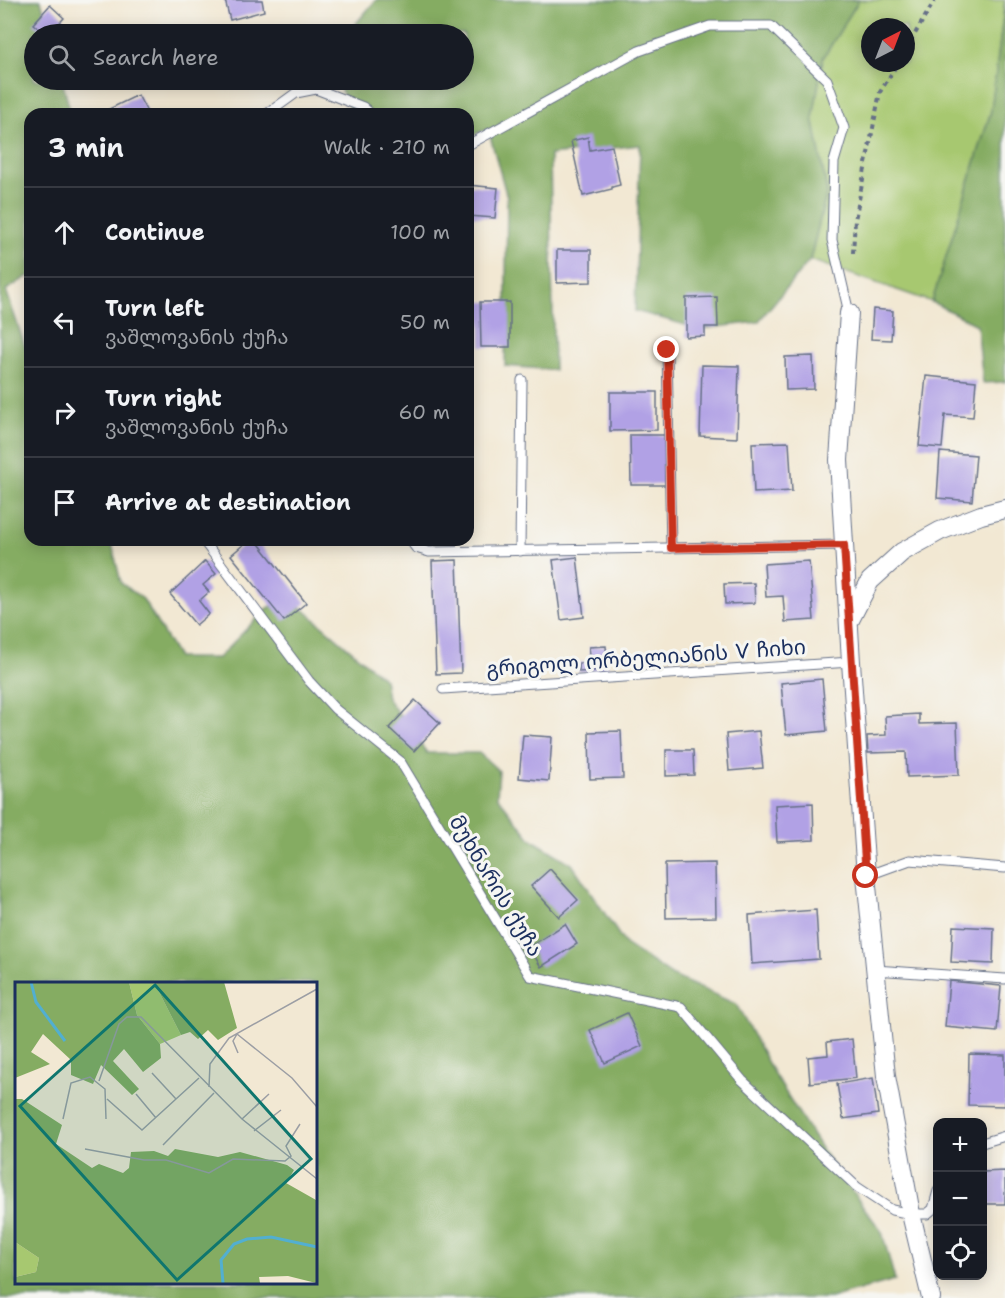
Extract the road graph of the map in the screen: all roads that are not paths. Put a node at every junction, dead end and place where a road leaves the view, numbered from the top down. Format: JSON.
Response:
{"nodes":[{"id":1,"x":311,"y":90,"type":"edge"},
{"id":2,"x":319,"y":90,"type":"edge"},
{"id":3,"x":275,"y":108,"type":"edge"},
{"id":4,"x":364,"y":108,"type":"edge"},
{"id":5,"x":474,"y":142,"type":"edge"},
{"id":6,"x":849,"y":313,"type":"joint"},
{"id":7,"x":667,"y":350,"type":"dead end"},
{"id":8,"x":522,"y":381,"type":"dead end"},
{"id":9,"x":1005,"y":509,"type":"edge"},
{"id":10,"x":844,"y":545,"type":"junction"},
{"id":11,"x":208,"y":546,"type":"edge"},
{"id":12,"x":414,"y":546,"type":"edge"},
{"id":13,"x":671,"y":548,"type":"junction"},
{"id":14,"x":520,"y":551,"type":"junction"},
{"id":15,"x":849,"y":621,"type":"junction"},
{"id":16,"x":850,"y":662,"type":"junction"},
{"id":17,"x":443,"y":689,"type":"dead end"},
{"id":18,"x":1005,"y":868,"type":"edge"},
{"id":19,"x":866,"y":876,"type":"junction"},
{"id":20,"x":875,"y":970,"type":"junction"},
{"id":21,"x":1005,"y":979,"type":"edge"},
{"id":22,"x":1005,"y":1136,"type":"edge"},
{"id":23,"x":987,"y":1141,"type":"edge"},
{"id":24,"x":933,"y":1209,"type":"edge"},
{"id":25,"x":911,"y":1214,"type":"junction"},
{"id":26,"x":931,"y":1298,"type":"edge"}],
"edges":[{"from":1,"to":3,"type":"lane"},
{"from":2,"to":4,"type":"lane"},
{"from":5,"to":6,"type":"lane"},
{"from":6,"to":10,"type":"street"},
{"from":7,"to":13,"type":"lane"},
{"from":8,"to":14,"type":"lane"},
{"from":9,"to":15,"type":"street"},
{"from":10,"to":13,"type":"lane"},
{"from":10,"to":15,"type":"street"},
{"from":11,"to":25,"type":"lane","name":"მუხნარის ქუჩა"},
{"from":12,"to":14,"type":"lane"},
{"from":13,"to":14,"type":"lane"},
{"from":15,"to":16,"type":"street"},
{"from":16,"to":17,"type":"lane","name":"გრიგოლ ორბელიანის V ჩიხი"},
{"from":16,"to":19,"type":"street"},
{"from":18,"to":19,"type":"lane"},
{"from":19,"to":20,"type":"street"},
{"from":20,"to":21,"type":"lane"},
{"from":20,"to":25,"type":"street"},
{"from":22,"to":23,"type":"lane"},
{"from":24,"to":25,"type":"lane"},
{"from":25,"to":26,"type":"street"}]}
